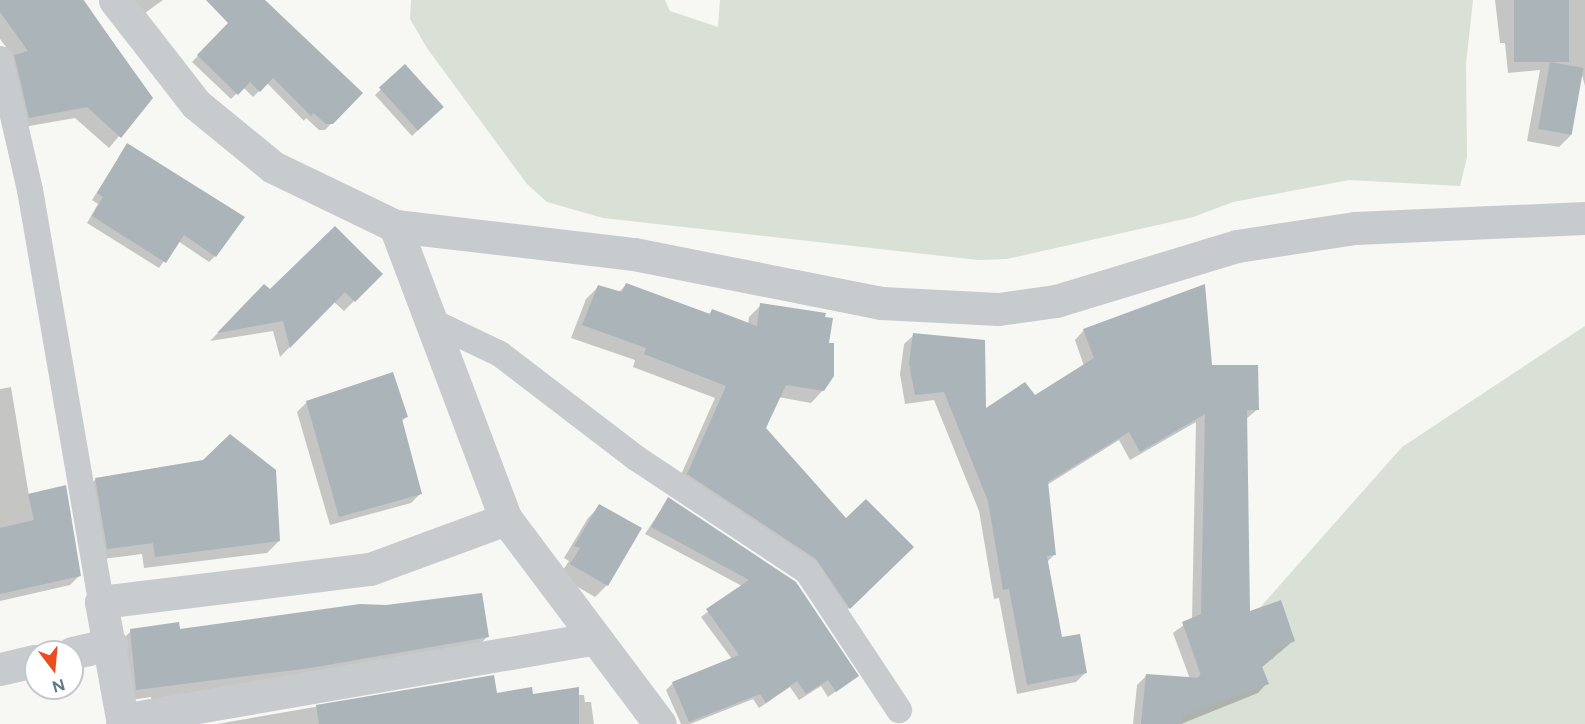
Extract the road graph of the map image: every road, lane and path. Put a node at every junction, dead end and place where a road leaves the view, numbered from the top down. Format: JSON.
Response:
{"nodes":[{"id":1,"x":115,"y":0,"type":"edge"},
{"id":2,"x":0,"y":59,"type":"edge"},
{"id":3,"x":1585,"y":218,"type":"edge"},
{"id":4,"x":395,"y":226,"type":"junction"},
{"id":5,"x":430,"y":321,"type":"junction"},
{"id":6,"x":506,"y":519,"type":"junction"},
{"id":7,"x":101,"y":602,"type":"junction"},
{"id":8,"x":595,"y":638,"type":"junction"},
{"id":9,"x":111,"y":644,"type":"junction"},
{"id":10,"x":84,"y":650,"type":"edge"},
{"id":11,"x":24,"y":664,"type":"edge"},
{"id":12,"x":0,"y":669,"type":"edge"},
{"id":13,"x":899,"y":710,"type":"dead end"},
{"id":14,"x":123,"y":722,"type":"edge"},
{"id":15,"x":660,"y":724,"type":"edge"}],
"edges":[{"from":1,"to":4,"type":"street"},
{"from":2,"to":7,"type":"lane"},
{"from":3,"to":4,"type":"street"},
{"from":4,"to":5,"type":"street"},
{"from":5,"to":6,"type":"street"},
{"from":5,"to":13,"type":"lane"},
{"from":6,"to":7,"type":"street"},
{"from":6,"to":8,"type":"street"},
{"from":7,"to":9,"type":"street"},
{"from":8,"to":14,"type":"street"},
{"from":8,"to":15,"type":"street"},
{"from":9,"to":10,"type":"street"},
{"from":9,"to":14,"type":"street"},
{"from":11,"to":12,"type":"street"}]}
